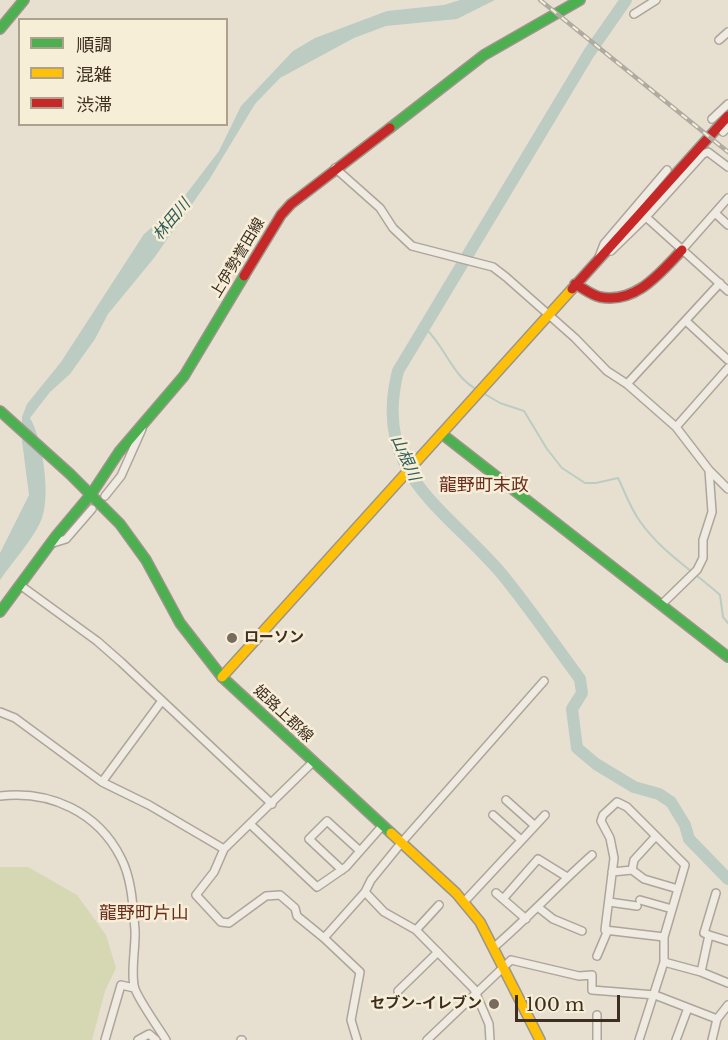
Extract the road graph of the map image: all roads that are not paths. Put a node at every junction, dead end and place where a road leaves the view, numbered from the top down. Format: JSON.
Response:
{"nodes":[{"id":1,"x":24,"y":0,"type":"edge"},
{"id":2,"x":580,"y":0,"type":"edge"},
{"id":3,"x":656,"y":0,"type":"edge"},
{"id":4,"x":634,"y":14,"type":"dead end"},
{"id":5,"x":0,"y":29,"type":"edge"},
{"id":6,"x":728,"y":32,"type":"edge"},
{"id":7,"x":719,"y":40,"type":"dead end"},
{"id":8,"x":728,"y":105,"type":"edge"},
{"id":9,"x":728,"y":116,"type":"edge"},
{"id":10,"x":712,"y":119,"type":"dead end"},
{"id":11,"x":728,"y":167,"type":"edge"},
{"id":12,"x":335,"y":168,"type":"junction"},
{"id":13,"x":667,"y":170,"type":"dead end"},
{"id":14,"x":728,"y":198,"type":"edge"},
{"id":15,"x":715,"y":213,"type":"junction"},
{"id":16,"x":646,"y":217,"type":"junction"},
{"id":17,"x":728,"y":225,"type":"edge"},
{"id":18,"x":682,"y":250,"type":"junction"},
{"id":19,"x":599,"y":257,"type":"junction"},
{"id":20,"x":575,"y":284,"type":"junction"},
{"id":21,"x":720,"y":284,"type":"junction"},
{"id":22,"x":728,"y":291,"type":"edge"},
{"id":23,"x":548,"y":315,"type":"junction"},
{"id":24,"x":686,"y":321,"type":"junction"},
{"id":25,"x":728,"y":360,"type":"edge"},
{"id":26,"x":728,"y":368,"type":"edge"},
{"id":27,"x":627,"y":384,"type":"junction"},
{"id":28,"x":0,"y":411,"type":"edge"},
{"id":29,"x":143,"y":426,"type":"junction"},
{"id":30,"x":676,"y":427,"type":"junction"},
{"id":31,"x":442,"y":434,"type":"junction"},
{"id":32,"x":709,"y":470,"type":"junction"},
{"id":33,"x":728,"y":489,"type":"edge"},
{"id":34,"x":92,"y":493,"type":"junction"},
{"id":35,"x":105,"y":496,"type":"dead end"},
{"id":36,"x":92,"y":509,"type":"dead end"},
{"id":37,"x":50,"y":544,"type":"junction"},
{"id":38,"x":20,"y":585,"type":"junction"},
{"id":39,"x":661,"y":605,"type":"junction"},
{"id":40,"x":0,"y":612,"type":"edge"},
{"id":41,"x":728,"y":657,"type":"edge"},
{"id":42,"x":222,"y":677,"type":"junction"},
{"id":43,"x":544,"y":681,"type":"dead end"},
{"id":44,"x":161,"y":702,"type":"junction"},
{"id":45,"x":0,"y":712,"type":"edge"},
{"id":46,"x":313,"y":762,"type":"junction"},
{"id":47,"x":102,"y":782,"type":"junction"},
{"id":48,"x":0,"y":796,"type":"edge"},
{"id":49,"x":506,"y":800,"type":"dead end"},
{"id":50,"x":272,"y":804,"type":"junction"},
{"id":51,"x":493,"y":815,"type":"dead end"},
{"id":52,"x":545,"y":815,"type":"dead end"},
{"id":53,"x":250,"y":824,"type":"junction"},
{"id":54,"x":383,"y":825,"type":"junction"},
{"id":55,"x":534,"y":825,"type":"junction"},
{"id":56,"x":655,"y":837,"type":"junction"},
{"id":57,"x":520,"y":839,"type":"junction"},
{"id":58,"x":402,"y":842,"type":"junction"},
{"id":59,"x":224,"y":849,"type":"junction"},
{"id":60,"x":360,"y":851,"type":"junction"},
{"id":61,"x":592,"y":855,"type":"dead end"},
{"id":62,"x":342,"y":870,"type":"junction"},
{"id":63,"x":632,"y":870,"type":"junction"},
{"id":64,"x":612,"y":872,"type":"junction"},
{"id":65,"x":567,"y":877,"type":"junction"},
{"id":66,"x":678,"y":889,"type":"junction"},
{"id":67,"x":365,"y":892,"type":"junction"},
{"id":68,"x":496,"y":893,"type":"dead end"},
{"id":69,"x":716,"y":893,"type":"dead end"},
{"id":70,"x":503,"y":899,"type":"junction"},
{"id":71,"x":464,"y":902,"type":"junction"},
{"id":72,"x":609,"y":902,"type":"junction"},
{"id":73,"x":439,"y":905,"type":"dead end"},
{"id":74,"x":539,"y":908,"type":"junction"},
{"id":75,"x":672,"y":909,"type":"junction"},
{"id":76,"x":526,"y":919,"type":"junction"},
{"id":77,"x":416,"y":930,"type":"junction"},
{"id":78,"x":608,"y":930,"type":"junction"},
{"id":79,"x":582,"y":931,"type":"dead end"},
{"id":80,"x":709,"y":935,"type":"junction"},
{"id":81,"x":664,"y":937,"type":"junction"},
{"id":82,"x":324,"y":938,"type":"junction"},
{"id":83,"x":728,"y":941,"type":"edge"},
{"id":84,"x":493,"y":948,"type":"junction"},
{"id":85,"x":438,"y":952,"type":"junction"},
{"id":86,"x":597,"y":956,"type":"dead end"},
{"id":87,"x":664,"y":962,"type":"junction"},
{"id":88,"x":503,"y":968,"type":"junction"},
{"id":89,"x":701,"y":972,"type":"junction"},
{"id":90,"x":728,"y":983,"type":"edge"},
{"id":91,"x":135,"y":988,"type":"junction"},
{"id":92,"x":398,"y":991,"type":"dead end"},
{"id":93,"x":476,"y":994,"type":"junction"},
{"id":94,"x":655,"y":994,"type":"junction"},
{"id":95,"x":728,"y":1005,"type":"edge"},
{"id":96,"x":688,"y":1008,"type":"junction"},
{"id":97,"x":597,"y":1015,"type":"dead end"},
{"id":98,"x":717,"y":1019,"type":"junction"},
{"id":99,"x":105,"y":1040,"type":"edge"},
{"id":100,"x":138,"y":1040,"type":"edge"},
{"id":101,"x":156,"y":1040,"type":"edge"},
{"id":102,"x":166,"y":1040,"type":"edge"},
{"id":103,"x":357,"y":1040,"type":"edge"},
{"id":104,"x":427,"y":1040,"type":"edge"},
{"id":105,"x":490,"y":1040,"type":"edge"},
{"id":106,"x":540,"y":1040,"type":"edge"},
{"id":107,"x":597,"y":1040,"type":"edge"},
{"id":108,"x":639,"y":1040,"type":"edge"},
{"id":109,"x":676,"y":1040,"type":"edge"},
{"id":110,"x":712,"y":1040,"type":"edge"}],
"edges":[{"from":1,"to":5,"type":"main road"},
{"from":2,"to":12,"type":"main road","name":"上伊勢誉田線"},
{"from":3,"to":4,"type":"street"},
{"from":6,"to":7,"type":"street"},
{"from":8,"to":10,"type":"street"},
{"from":9,"to":19,"type":"main road"},
{"from":11,"to":16,"type":"street"},
{"from":12,"to":23,"type":"street"},
{"from":12,"to":29,"type":"main road","name":"上伊勢誉田線"},
{"from":13,"to":19,"type":"street"},
{"from":14,"to":15,"type":"street"},
{"from":15,"to":17,"type":"street"},
{"from":15,"to":18,"type":"street"},
{"from":16,"to":18,"type":"street"},
{"from":16,"to":19,"type":"street"},
{"from":18,"to":20,"type":"main road"},
{"from":18,"to":21,"type":"street"},
{"from":19,"to":20,"type":"main road"},
{"from":20,"to":23,"type":"main road"},
{"from":21,"to":22,"type":"street"},
{"from":21,"to":24,"type":"street"},
{"from":23,"to":27,"type":"street"},
{"from":23,"to":31,"type":"main road"},
{"from":24,"to":25,"type":"street"},
{"from":24,"to":27,"type":"street"},
{"from":26,"to":30,"type":"street"},
{"from":27,"to":30,"type":"street"},
{"from":28,"to":34,"type":"main road","name":"姫路上郡線"},
{"from":29,"to":34,"type":"main road","name":"上伊勢誉田線"},
{"from":29,"to":35,"type":"street"},
{"from":30,"to":32,"type":"street"},
{"from":31,"to":39,"type":"main road"},
{"from":31,"to":42,"type":"main road"},
{"from":32,"to":33,"type":"street"},
{"from":32,"to":39,"type":"street"},
{"from":34,"to":37,"type":"main road","name":"上伊勢誉田線"},
{"from":34,"to":42,"type":"main road","name":"姫路上郡線"},
{"from":36,"to":37,"type":"street"},
{"from":37,"to":38,"type":"main road","name":"上伊勢誉田線"},
{"from":38,"to":40,"type":"main road","name":"上伊勢誉田線"},
{"from":38,"to":44,"type":"street"},
{"from":39,"to":41,"type":"main road"},
{"from":42,"to":46,"type":"main road","name":"姫路上郡線"},
{"from":43,"to":58,"type":"street"},
{"from":44,"to":47,"type":"street"},
{"from":44,"to":50,"type":"street"},
{"from":45,"to":47,"type":"street"},
{"from":46,"to":50,"type":"street"},
{"from":46,"to":54,"type":"main road","name":"姫路上郡線"},
{"from":47,"to":59,"type":"street"},
{"from":48,"to":91,"type":"street"},
{"from":49,"to":55,"type":"street"},
{"from":50,"to":53,"type":"street"},
{"from":51,"to":57,"type":"street"},
{"from":52,"to":55,"type":"street"},
{"from":53,"to":59,"type":"street"},
{"from":53,"to":62,"type":"street"},
{"from":54,"to":58,"type":"main road","name":"姫路上郡線"},
{"from":54,"to":60,"type":"street"},
{"from":55,"to":57,"type":"street"},
{"from":56,"to":63,"type":"street"},
{"from":56,"to":64,"type":"street"},
{"from":56,"to":66,"type":"street"},
{"from":57,"to":71,"type":"street"},
{"from":58,"to":67,"type":"street"},
{"from":58,"to":71,"type":"main road","name":"姫路上郡線"},
{"from":59,"to":82,"type":"street"},
{"from":60,"to":62,"type":"street"},
{"from":60,"to":62,"type":"street"},
{"from":61,"to":65,"type":"street"},
{"from":63,"to":64,"type":"street"},
{"from":63,"to":66,"type":"street"},
{"from":64,"to":72,"type":"street"},
{"from":65,"to":70,"type":"street"},
{"from":65,"to":74,"type":"street"},
{"from":66,"to":75,"type":"street"},
{"from":67,"to":77,"type":"street"},
{"from":67,"to":82,"type":"street"},
{"from":68,"to":70,"type":"street"},
{"from":69,"to":80,"type":"street"},
{"from":70,"to":76,"type":"street"},
{"from":71,"to":84,"type":"main road","name":"姫路上郡線"},
{"from":72,"to":75,"type":"street"},
{"from":72,"to":78,"type":"street"},
{"from":73,"to":77,"type":"street"},
{"from":74,"to":76,"type":"street"},
{"from":74,"to":79,"type":"street"},
{"from":75,"to":81,"type":"street"},
{"from":76,"to":84,"type":"street"},
{"from":77,"to":85,"type":"street"},
{"from":78,"to":81,"type":"street"},
{"from":78,"to":86,"type":"street"},
{"from":80,"to":83,"type":"street"},
{"from":80,"to":89,"type":"street"},
{"from":81,"to":87,"type":"street"},
{"from":82,"to":103,"type":"street"},
{"from":84,"to":88,"type":"main road","name":"姫路上郡線"},
{"from":85,"to":92,"type":"street"},
{"from":85,"to":93,"type":"street"},
{"from":87,"to":89,"type":"street"},
{"from":87,"to":94,"type":"street"},
{"from":88,"to":93,"type":"street"},
{"from":88,"to":94,"type":"street"},
{"from":88,"to":106,"type":"main road","name":"姫路上郡線"},
{"from":89,"to":90,"type":"street"},
{"from":91,"to":99,"type":"street"},
{"from":91,"to":102,"type":"street"},
{"from":93,"to":104,"type":"street"},
{"from":93,"to":105,"type":"street"},
{"from":94,"to":96,"type":"street"},
{"from":94,"to":108,"type":"street"},
{"from":95,"to":98,"type":"street"},
{"from":96,"to":98,"type":"street"},
{"from":96,"to":109,"type":"street"},
{"from":97,"to":107,"type":"street"},
{"from":98,"to":110,"type":"street"},
{"from":100,"to":101,"type":"street"}]}
